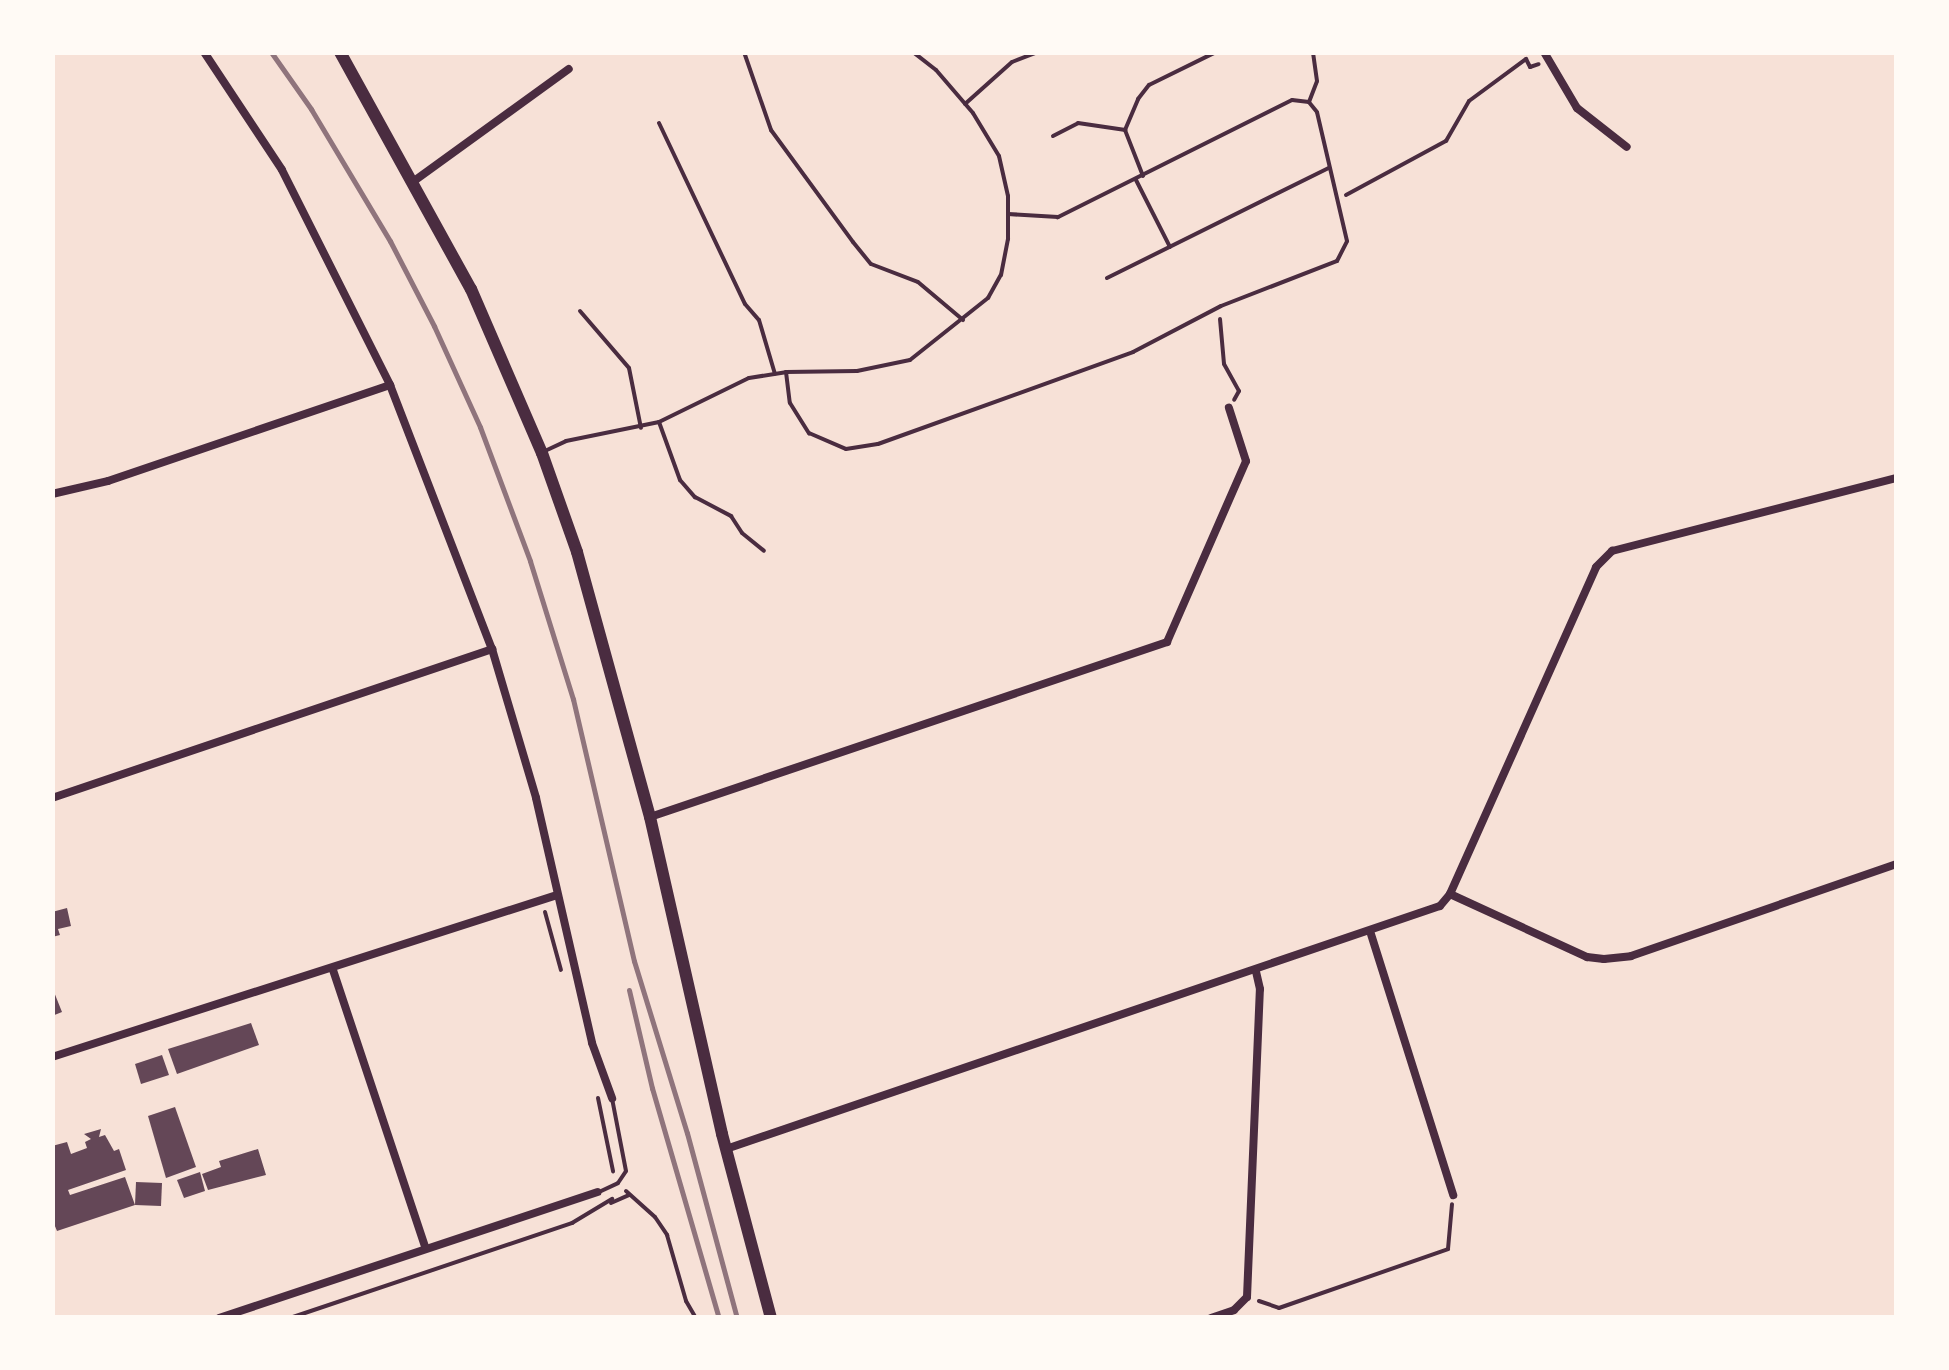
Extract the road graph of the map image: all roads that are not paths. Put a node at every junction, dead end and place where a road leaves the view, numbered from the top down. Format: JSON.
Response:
{"nodes":[{"id":1,"x":204,"y":52,"type":"edge"},
{"id":2,"x":340,"y":52,"type":"edge"},
{"id":3,"x":744,"y":52,"type":"edge"},
{"id":4,"x":913,"y":52,"type":"edge"},
{"id":5,"x":1038,"y":52,"type":"edge"},
{"id":6,"x":1216,"y":52,"type":"edge"},
{"id":7,"x":1313,"y":52,"type":"edge"},
{"id":8,"x":1546,"y":56,"type":"edge"},
{"id":9,"x":569,"y":69,"type":"dead end"},
{"id":10,"x":1309,"y":102,"type":"junction"},
{"id":11,"x":965,"y":104,"type":"junction"},
{"id":12,"x":659,"y":123,"type":"dead end"},
{"id":13,"x":1125,"y":130,"type":"junction"},
{"id":14,"x":1053,"y":136,"type":"dead end"},
{"id":15,"x":1628,"y":147,"type":"dead end"},
{"id":16,"x":1329,"y":168,"type":"junction"},
{"id":17,"x":1143,"y":176,"type":"junction"},
{"id":18,"x":1135,"y":180,"type":"junction"},
{"id":19,"x":414,"y":181,"type":"junction"},
{"id":20,"x":1008,"y":214,"type":"junction"},
{"id":21,"x":1170,"y":247,"type":"junction"},
{"id":22,"x":1107,"y":278,"type":"dead end"},
{"id":23,"x":580,"y":310,"type":"dead end"},
{"id":24,"x":963,"y":320,"type":"junction"},
{"id":25,"x":786,"y":372,"type":"junction"},
{"id":26,"x":774,"y":374,"type":"junction"},
{"id":27,"x":390,"y":385,"type":"junction"},
{"id":28,"x":1229,"y":408,"type":"road end"},
{"id":29,"x":659,"y":422,"type":"junction"},
{"id":30,"x":641,"y":428,"type":"junction"},
{"id":31,"x":542,"y":452,"type":"junction"},
{"id":32,"x":1896,"y":478,"type":"edge"},
{"id":33,"x":52,"y":494,"type":"edge"},
{"id":34,"x":764,"y":551,"type":"dead end"},
{"id":35,"x":492,"y":649,"type":"junction"},
{"id":36,"x":52,"y":798,"type":"edge"},
{"id":37,"x":650,"y":818,"type":"junction"},
{"id":38,"x":1896,"y":864,"type":"edge"},
{"id":39,"x":1450,"y":894,"type":"junction"},
{"id":40,"x":556,"y":895,"type":"junction"},
{"id":41,"x":1370,"y":931,"type":"junction"},
{"id":42,"x":333,"y":970,"type":"junction"},
{"id":43,"x":1256,"y":971,"type":"junction"},
{"id":44,"x":52,"y":1057,"type":"edge"},
{"id":45,"x":612,"y":1098,"type":"joint"},
{"id":46,"x":726,"y":1148,"type":"junction"},
{"id":47,"x":598,"y":1192,"type":"joint"},
{"id":48,"x":1453,"y":1194,"type":"road end"},
{"id":49,"x":425,"y":1248,"type":"junction"},
{"id":50,"x":219,"y":1318,"type":"edge"},
{"id":51,"x":771,"y":1318,"type":"edge"},
{"id":52,"x":1211,"y":1318,"type":"edge"}],
"edges":[{"from":1,"to":27,"type":"street"},
{"from":2,"to":19,"type":"main road"},
{"from":3,"to":24,"type":"lane"},
{"from":4,"to":11,"type":"lane"},
{"from":5,"to":11,"type":"lane"},
{"from":6,"to":13,"type":"lane"},
{"from":7,"to":10,"type":"lane"},
{"from":8,"to":15,"type":"street"},
{"from":9,"to":19,"type":"street"},
{"from":10,"to":16,"type":"lane"},
{"from":10,"to":17,"type":"lane"},
{"from":11,"to":20,"type":"lane"},
{"from":12,"to":26,"type":"lane"},
{"from":13,"to":14,"type":"lane"},
{"from":13,"to":17,"type":"lane"},
{"from":16,"to":21,"type":"lane"},
{"from":16,"to":25,"type":"lane"},
{"from":17,"to":18,"type":"lane"},
{"from":18,"to":20,"type":"lane"},
{"from":18,"to":21,"type":"lane"},
{"from":19,"to":31,"type":"main road"},
{"from":20,"to":24,"type":"lane"},
{"from":21,"to":22,"type":"lane"},
{"from":23,"to":30,"type":"lane"},
{"from":24,"to":25,"type":"lane"},
{"from":25,"to":26,"type":"lane"},
{"from":26,"to":29,"type":"lane"},
{"from":27,"to":33,"type":"street"},
{"from":27,"to":35,"type":"street"},
{"from":28,"to":37,"type":"street"},
{"from":29,"to":30,"type":"lane"},
{"from":29,"to":34,"type":"lane"},
{"from":30,"to":31,"type":"lane"},
{"from":31,"to":37,"type":"main road"},
{"from":32,"to":39,"type":"street"},
{"from":35,"to":36,"type":"street"},
{"from":35,"to":40,"type":"street"},
{"from":37,"to":46,"type":"main road"},
{"from":38,"to":39,"type":"street"},
{"from":39,"to":41,"type":"street"},
{"from":40,"to":42,"type":"street"},
{"from":40,"to":45,"type":"street"},
{"from":41,"to":43,"type":"street"},
{"from":41,"to":48,"type":"street"},
{"from":42,"to":44,"type":"street"},
{"from":42,"to":49,"type":"street"},
{"from":43,"to":46,"type":"street"},
{"from":43,"to":52,"type":"street"},
{"from":45,"to":47,"type":"lane"},
{"from":46,"to":51,"type":"main road"},
{"from":47,"to":49,"type":"street"},
{"from":49,"to":50,"type":"street"}]}
